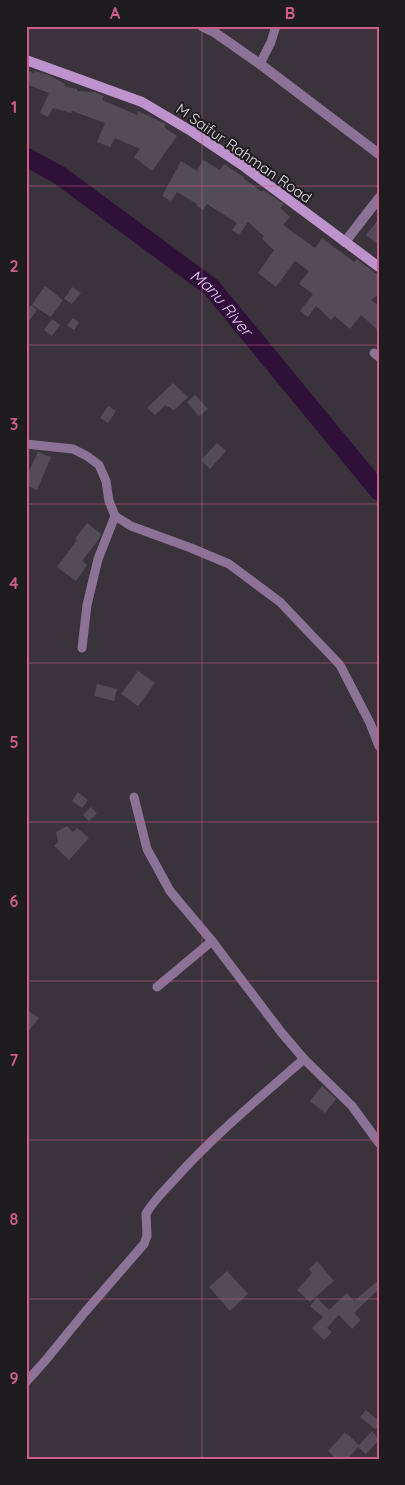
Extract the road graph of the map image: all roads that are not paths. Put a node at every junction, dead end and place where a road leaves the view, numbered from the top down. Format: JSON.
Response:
{"nodes":[{"id":1,"x":202,"y":26,"type":"edge"},
{"id":2,"x":276,"y":26,"type":"edge"},
{"id":3,"x":26,"y":60,"type":"edge"},
{"id":4,"x":260,"y":64,"type":"junction"},
{"id":5,"x":379,"y":154,"type":"edge"},
{"id":6,"x":379,"y":198,"type":"edge"},
{"id":7,"x":345,"y":242,"type":"junction"},
{"id":8,"x":379,"y":267,"type":"edge"},
{"id":9,"x":26,"y":444,"type":"edge"},
{"id":10,"x":115,"y":516,"type":"junction"},
{"id":11,"x":82,"y":648,"type":"dead end"},
{"id":12,"x":379,"y":746,"type":"edge"},
{"id":13,"x":134,"y":797,"type":"dead end"},
{"id":14,"x":212,"y":941,"type":"junction"},
{"id":15,"x":157,"y":987,"type":"dead end"},
{"id":16,"x":304,"y":1059,"type":"junction"},
{"id":17,"x":379,"y":1143,"type":"edge"},
{"id":18,"x":26,"y":1382,"type":"edge"}],
"edges":[{"from":1,"to":4,"type":"street"},
{"from":2,"to":4,"type":"street"},
{"from":3,"to":7,"type":"main road","name":"M Saifur Rahman Road"},
{"from":4,"to":5,"type":"street"},
{"from":6,"to":7,"type":"street"},
{"from":7,"to":8,"type":"main road","name":"M Saifur Rahman Road"},
{"from":9,"to":10,"type":"street"},
{"from":10,"to":11,"type":"street"},
{"from":10,"to":12,"type":"street"},
{"from":13,"to":14,"type":"street"},
{"from":14,"to":15,"type":"street"},
{"from":14,"to":16,"type":"street"},
{"from":16,"to":17,"type":"street"},
{"from":16,"to":18,"type":"street"}]}
